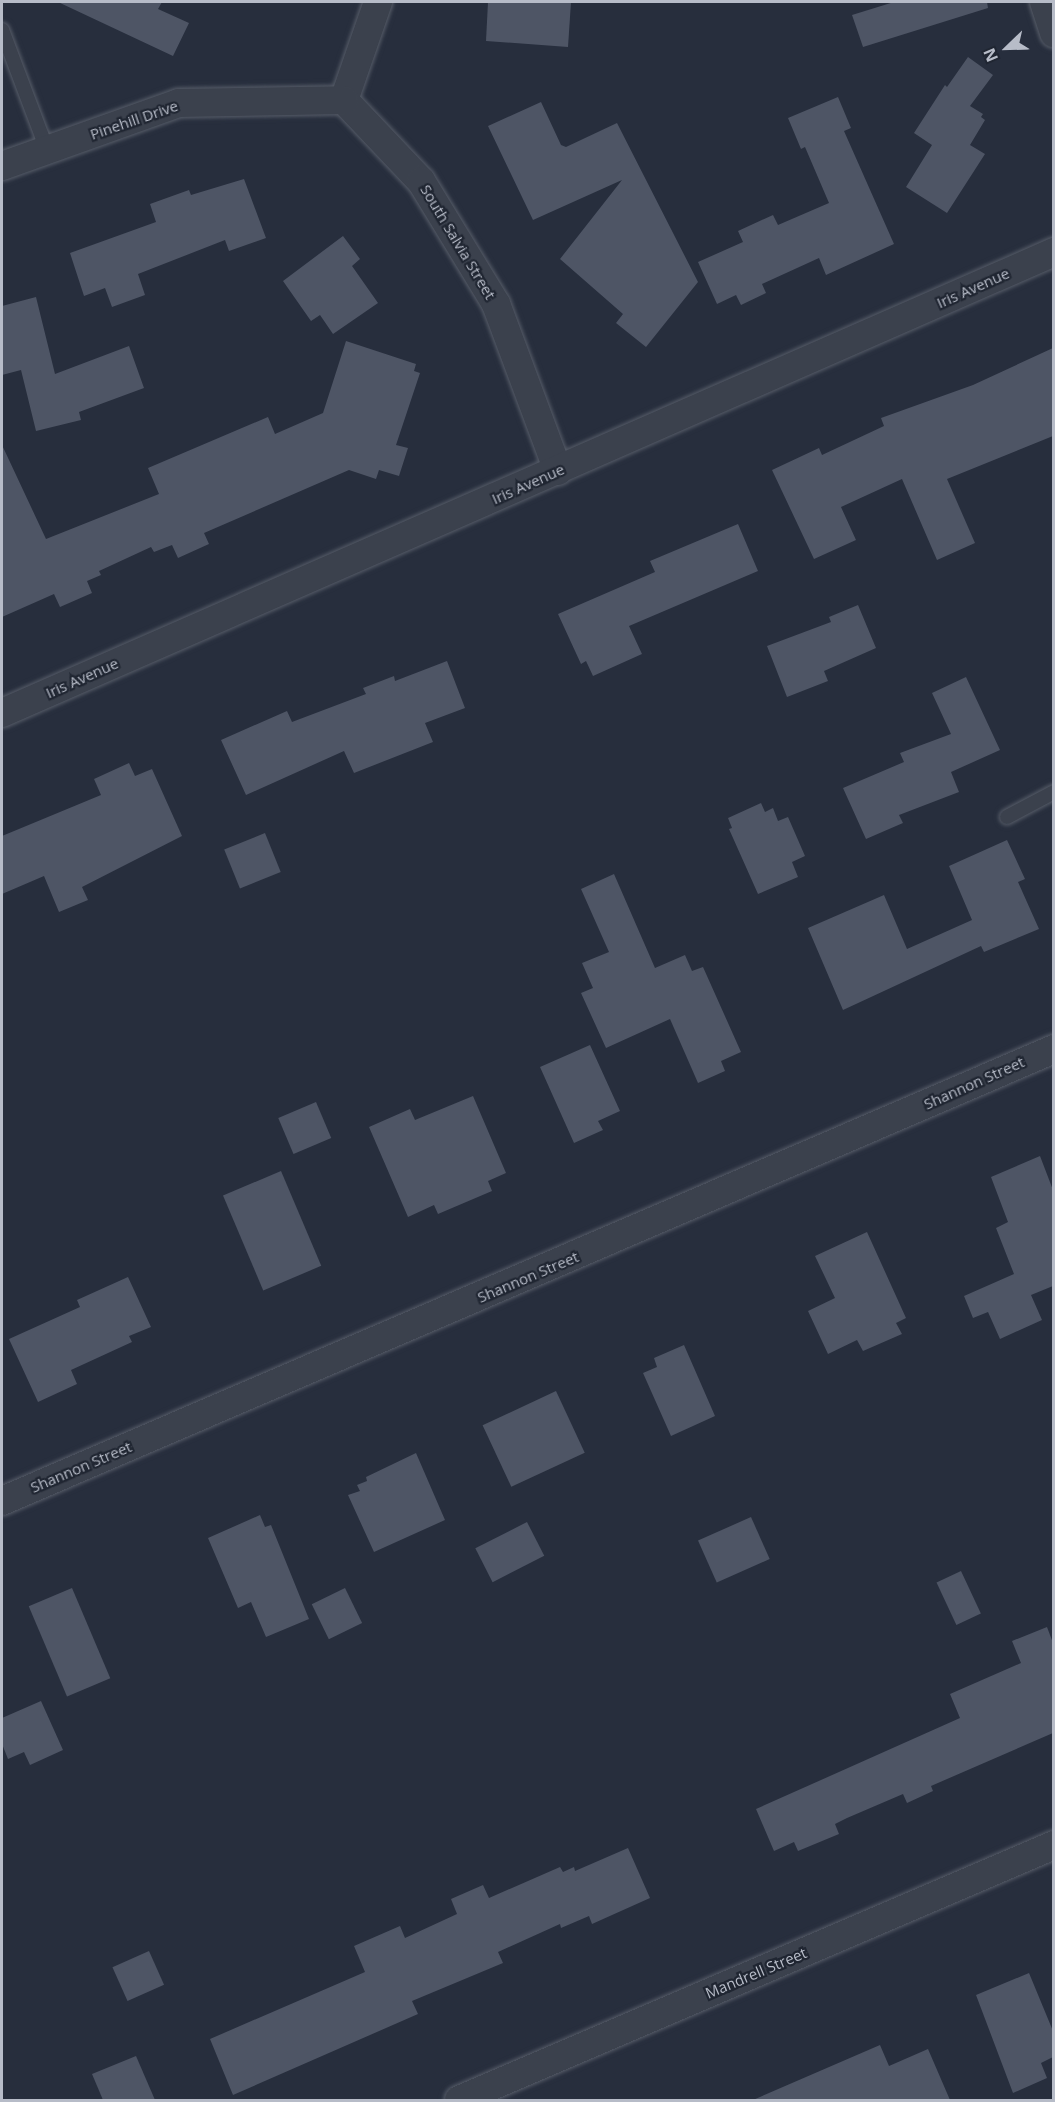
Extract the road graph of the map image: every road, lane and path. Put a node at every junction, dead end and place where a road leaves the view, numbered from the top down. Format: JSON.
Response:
{"nodes":[{"id":1,"x":378,"y":2,"type":"edge"},
{"id":2,"x":1044,"y":2,"type":"edge"},
{"id":3,"x":2,"y":30,"type":"edge"},
{"id":4,"x":1053,"y":33,"type":"edge"},
{"id":5,"x":344,"y":100,"type":"junction"},
{"id":6,"x":46,"y":150,"type":"junction"},
{"id":7,"x":2,"y":166,"type":"edge"},
{"id":8,"x":1053,"y":252,"type":"edge"},
{"id":9,"x":558,"y":471,"type":"junction"},
{"id":10,"x":2,"y":713,"type":"edge"},
{"id":11,"x":1053,"y":792,"type":"edge"},
{"id":12,"x":1007,"y":817,"type":"dead end"},
{"id":13,"x":1053,"y":1049,"type":"edge"},
{"id":14,"x":2,"y":1501,"type":"edge"},
{"id":15,"x":1053,"y":1845,"type":"edge"},
{"id":16,"x":459,"y":2100,"type":"edge"}],
"edges":[{"from":1,"to":5,"type":"street"},
{"from":2,"to":4,"type":"street"},
{"from":3,"to":6,"type":"lane"},
{"from":5,"to":6,"type":"street","name":"Pinehill Drive"},
{"from":5,"to":9,"type":"street","name":"South Salvia Street"},
{"from":6,"to":7,"type":"street","name":"Pinehill Drive"},
{"from":8,"to":9,"type":"street","name":"Iris Avenue"},
{"from":9,"to":10,"type":"street","name":"Iris Avenue"},
{"from":11,"to":12,"type":"lane"},
{"from":13,"to":14,"type":"street","name":"Shannon Street"},
{"from":15,"to":16,"type":"street","name":"Mandrell Street"}]}
